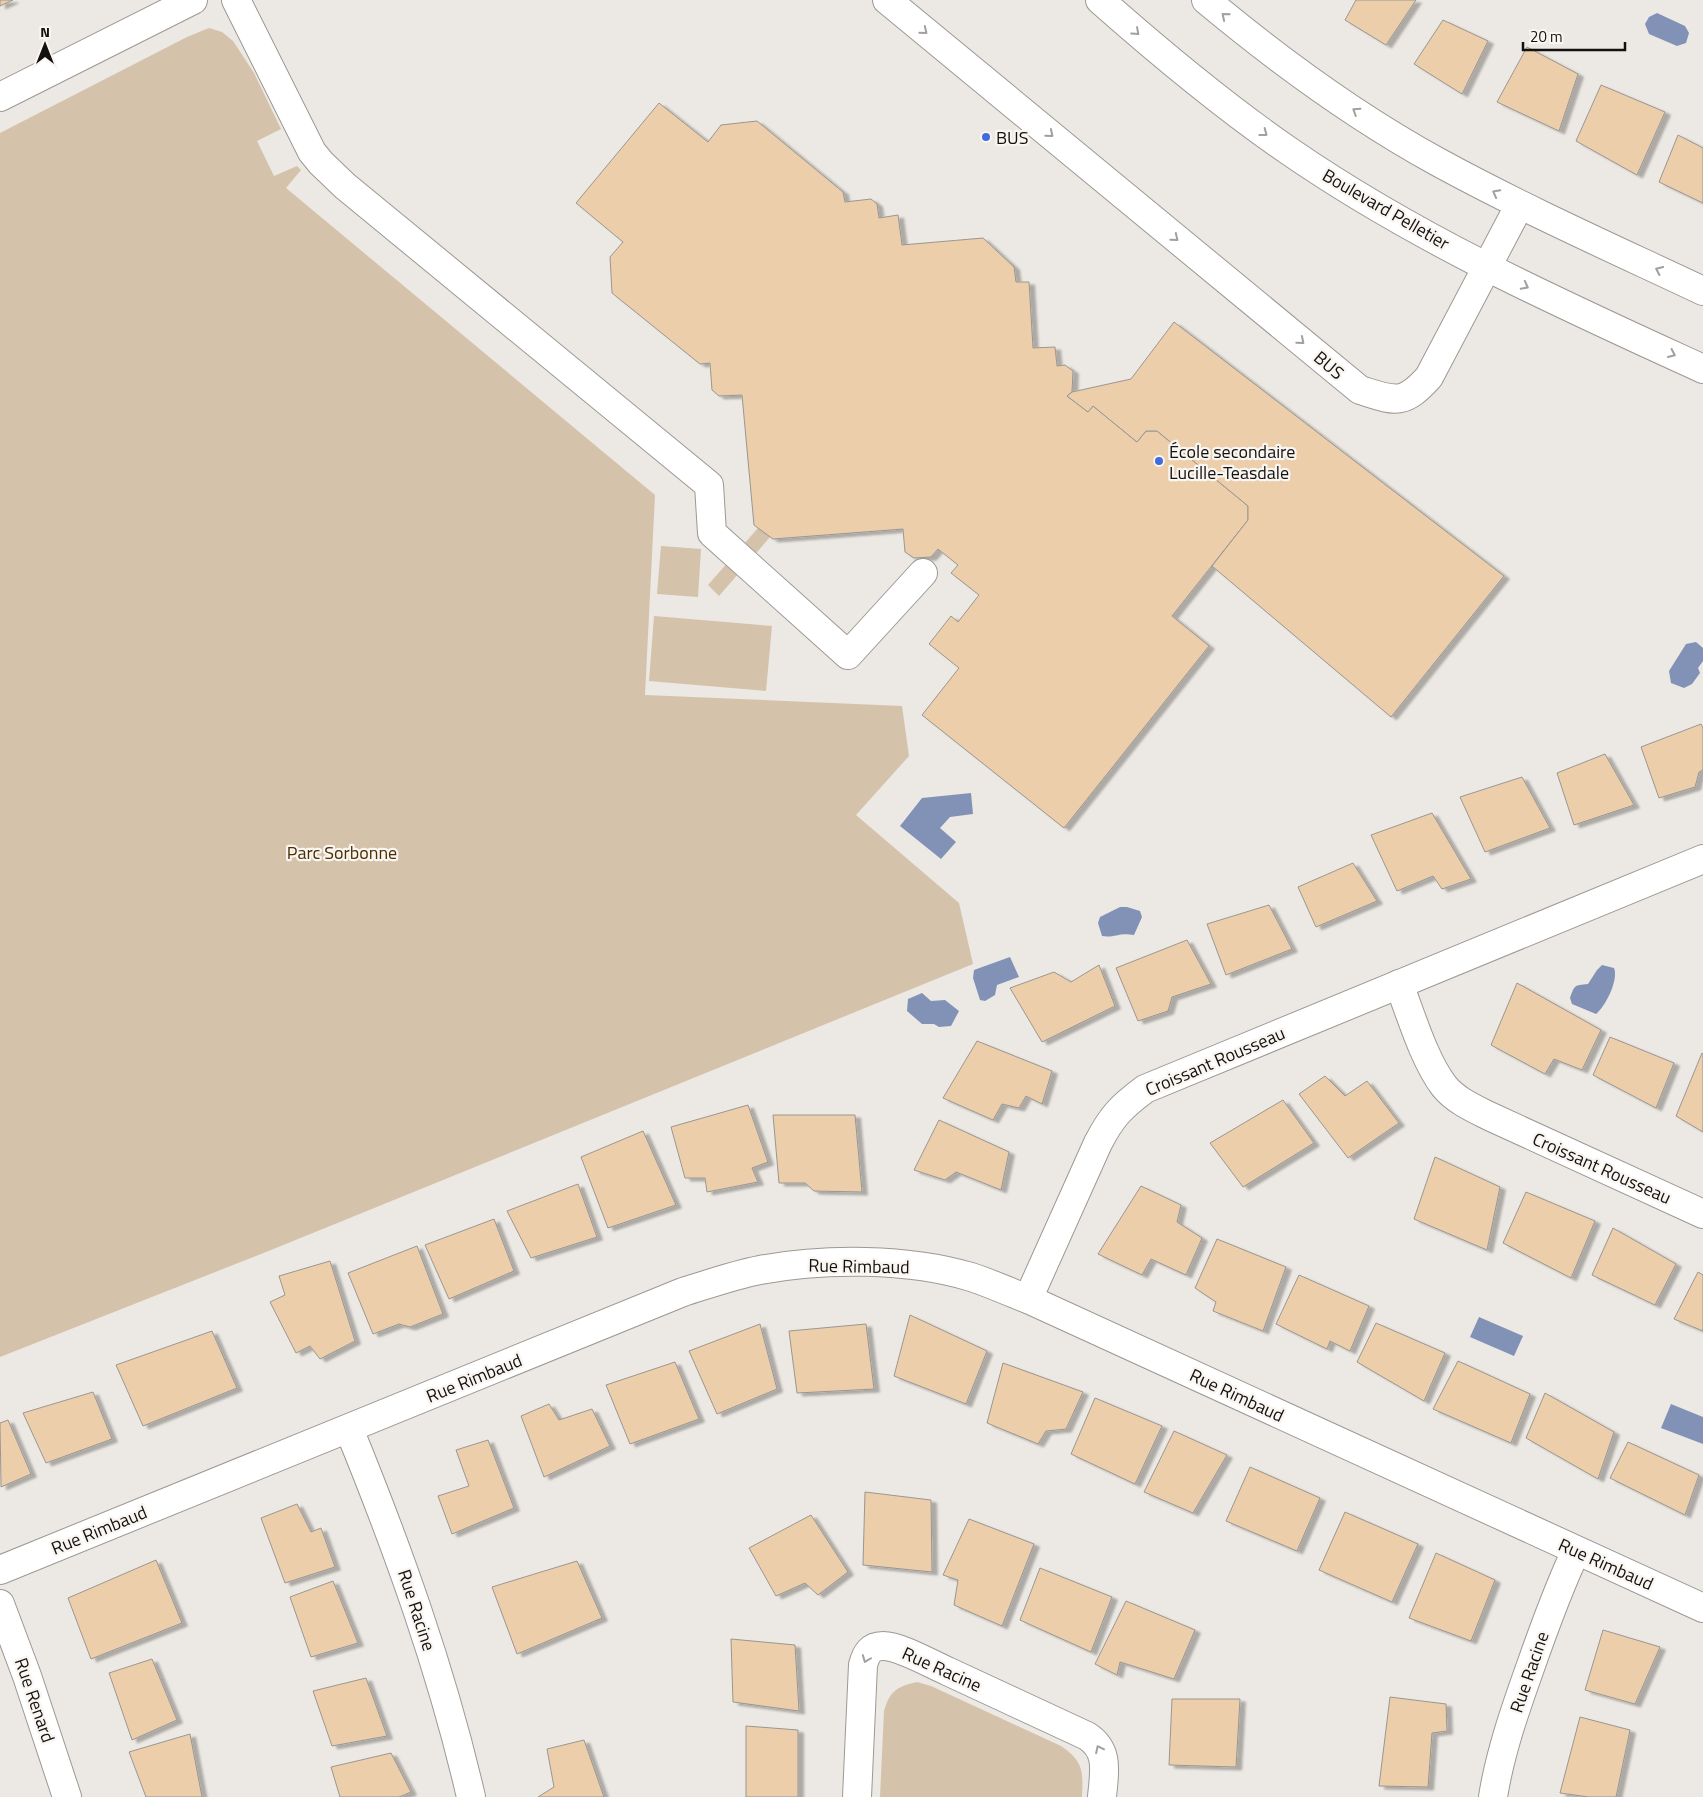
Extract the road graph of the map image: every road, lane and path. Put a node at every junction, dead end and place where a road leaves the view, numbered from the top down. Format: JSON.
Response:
{"nodes":[{"id":1,"x":193,"y":0,"type":"edge"},
{"id":2,"x":236,"y":0,"type":"edge"},
{"id":3,"x":887,"y":0,"type":"edge"},
{"id":4,"x":1100,"y":0,"type":"edge"},
{"id":5,"x":1206,"y":0,"type":"edge"},
{"id":6,"x":0,"y":97,"type":"edge"},
{"id":7,"x":1519,"y":206,"type":"junction"},
{"id":8,"x":1488,"y":267,"type":"junction"},
{"id":9,"x":1703,"y":291,"type":"edge"},
{"id":10,"x":1703,"y":369,"type":"edge"},
{"id":11,"x":923,"y":573,"type":"dead end"},
{"id":12,"x":1703,"y":860,"type":"edge"},
{"id":13,"x":1399,"y":984,"type":"junction"},
{"id":14,"x":1703,"y":1214,"type":"edge"},
{"id":15,"x":1028,"y":1299,"type":"junction"},
{"id":16,"x":349,"y":1429,"type":"junction"},
{"id":17,"x":1576,"y":1551,"type":"junction"},
{"id":18,"x":0,"y":1570,"type":"edge"},
{"id":19,"x":0,"y":1604,"type":"edge"},
{"id":20,"x":1703,"y":1608,"type":"edge"},
{"id":21,"x":67,"y":1797,"type":"edge"},
{"id":22,"x":471,"y":1797,"type":"edge"},
{"id":23,"x":857,"y":1797,"type":"edge"},
{"id":24,"x":1102,"y":1797,"type":"edge"},
{"id":25,"x":1493,"y":1797,"type":"edge"}],
"edges":[{"from":1,"to":6,"type":"street"},
{"from":2,"to":11,"type":"street"},
{"from":3,"to":8,"type":"street","name":"BUS","one_way":true},
{"from":4,"to":8,"type":"street","name":"Boulevard Pelletier","one_way":true},
{"from":7,"to":5,"type":"street","one_way":true},
{"from":7,"to":8,"type":"street","name":"BUS"},
{"from":9,"to":7,"type":"street","one_way":true},
{"from":8,"to":10,"type":"street","name":"Boulevard Pelletier","one_way":true},
{"from":12,"to":13,"type":"street","name":"Croissant Rousseau"},
{"from":13,"to":14,"type":"street","name":"Croissant Rousseau"},
{"from":13,"to":15,"type":"street","name":"Croissant Rousseau"},
{"from":15,"to":16,"type":"street","name":"Rue Rimbaud"},
{"from":15,"to":17,"type":"street","name":"Rue Rimbaud"},
{"from":16,"to":18,"type":"street","name":"Rue Rimbaud"},
{"from":16,"to":22,"type":"street","name":"Rue Racine"},
{"from":17,"to":20,"type":"street","name":"Rue Rimbaud"},
{"from":17,"to":25,"type":"street","name":"Rue Racine"},
{"from":19,"to":21,"type":"street","name":"Rue Renard"},
{"from":24,"to":23,"type":"street","name":"Rue Racine","one_way":true}]}
